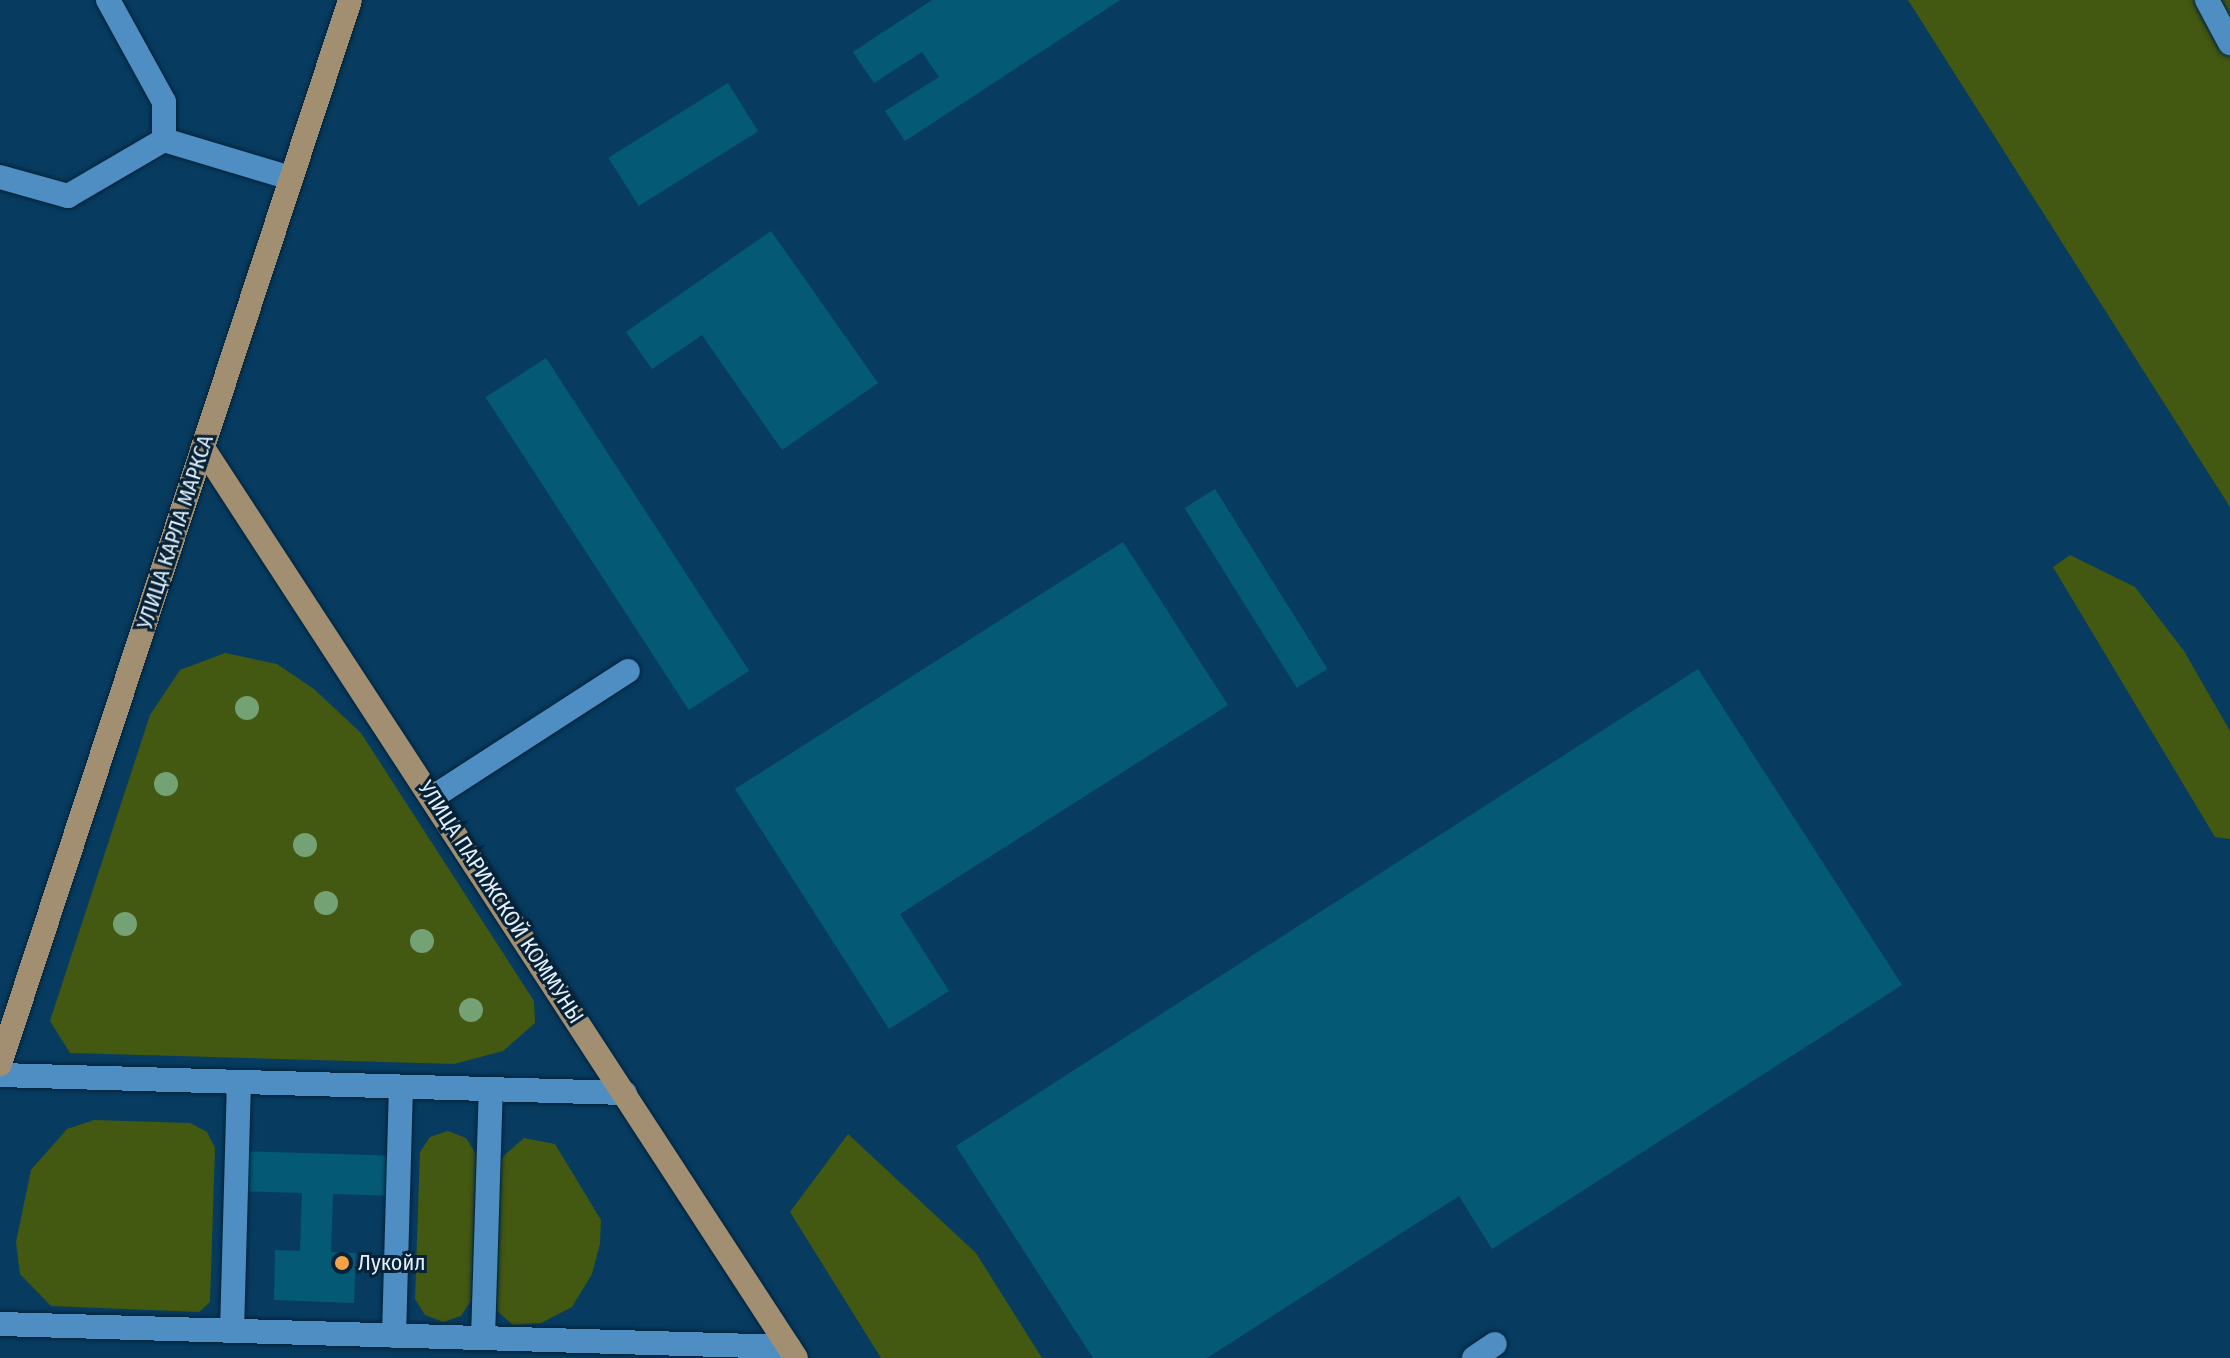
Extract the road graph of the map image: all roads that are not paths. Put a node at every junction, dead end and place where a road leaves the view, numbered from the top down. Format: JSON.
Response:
{"nodes":[{"id":1,"x":108,"y":0,"type":"edge"},
{"id":2,"x":350,"y":0,"type":"edge"},
{"id":3,"x":2207,"y":0,"type":"edge"},
{"id":4,"x":2230,"y":43,"type":"edge"},
{"id":5,"x":164,"y":140,"type":"junction"},
{"id":6,"x":0,"y":177,"type":"edge"},
{"id":7,"x":291,"y":178,"type":"junction"},
{"id":8,"x":203,"y":448,"type":"junction"},
{"id":9,"x":628,"y":671,"type":"dead end"},
{"id":10,"x":433,"y":797,"type":"junction"},
{"id":11,"x":0,"y":1064,"type":"edge"},
{"id":12,"x":0,"y":1075,"type":"edge"},
{"id":13,"x":239,"y":1082,"type":"junction"},
{"id":14,"x":401,"y":1087,"type":"junction"},
{"id":15,"x":491,"y":1089,"type":"junction"},
{"id":16,"x":625,"y":1093,"type":"junction"},
{"id":17,"x":0,"y":1324,"type":"edge"},
{"id":18,"x":232,"y":1331,"type":"junction"},
{"id":19,"x":394,"y":1336,"type":"junction"},
{"id":20,"x":483,"y":1338,"type":"junction"},
{"id":21,"x":1495,"y":1344,"type":"dead end"},
{"id":22,"x":742,"y":1352,"type":"edge"},
{"id":23,"x":793,"y":1353,"type":"edge"},
{"id":24,"x":1474,"y":1358,"type":"edge"}],
"edges":[{"from":1,"to":5,"type":"lane"},
{"from":2,"to":7,"type":"main road","name":"УЛИЦА КАРЛА МАРКСА"},
{"from":3,"to":4,"type":"lane"},
{"from":5,"to":6,"type":"lane"},
{"from":5,"to":7,"type":"lane"},
{"from":7,"to":8,"type":"main road","name":"УЛИЦА КАРЛА МАРКСА"},
{"from":8,"to":10,"type":"main road","name":"УЛИЦА ПАРИЖСКОЙ КОММУНЫ"},
{"from":8,"to":11,"type":"main road","name":"УЛИЦА КАРЛА МАРКСА"},
{"from":9,"to":10,"type":"lane"},
{"from":10,"to":16,"type":"main road","name":"УЛИЦА ПАРИЖСКОЙ КОММУНЫ"},
{"from":12,"to":13,"type":"lane"},
{"from":13,"to":14,"type":"lane"},
{"from":13,"to":18,"type":"lane"},
{"from":14,"to":15,"type":"lane"},
{"from":14,"to":19,"type":"lane"},
{"from":15,"to":16,"type":"lane"},
{"from":15,"to":20,"type":"lane"},
{"from":16,"to":23,"type":"main road","name":"УЛИЦА ПАРИЖСКОЙ КОММУНЫ"},
{"from":17,"to":18,"type":"lane"},
{"from":18,"to":19,"type":"lane"},
{"from":19,"to":20,"type":"lane"},
{"from":20,"to":22,"type":"lane"},
{"from":21,"to":24,"type":"lane"},
{"from":22,"to":23,"type":"lane"}]}
